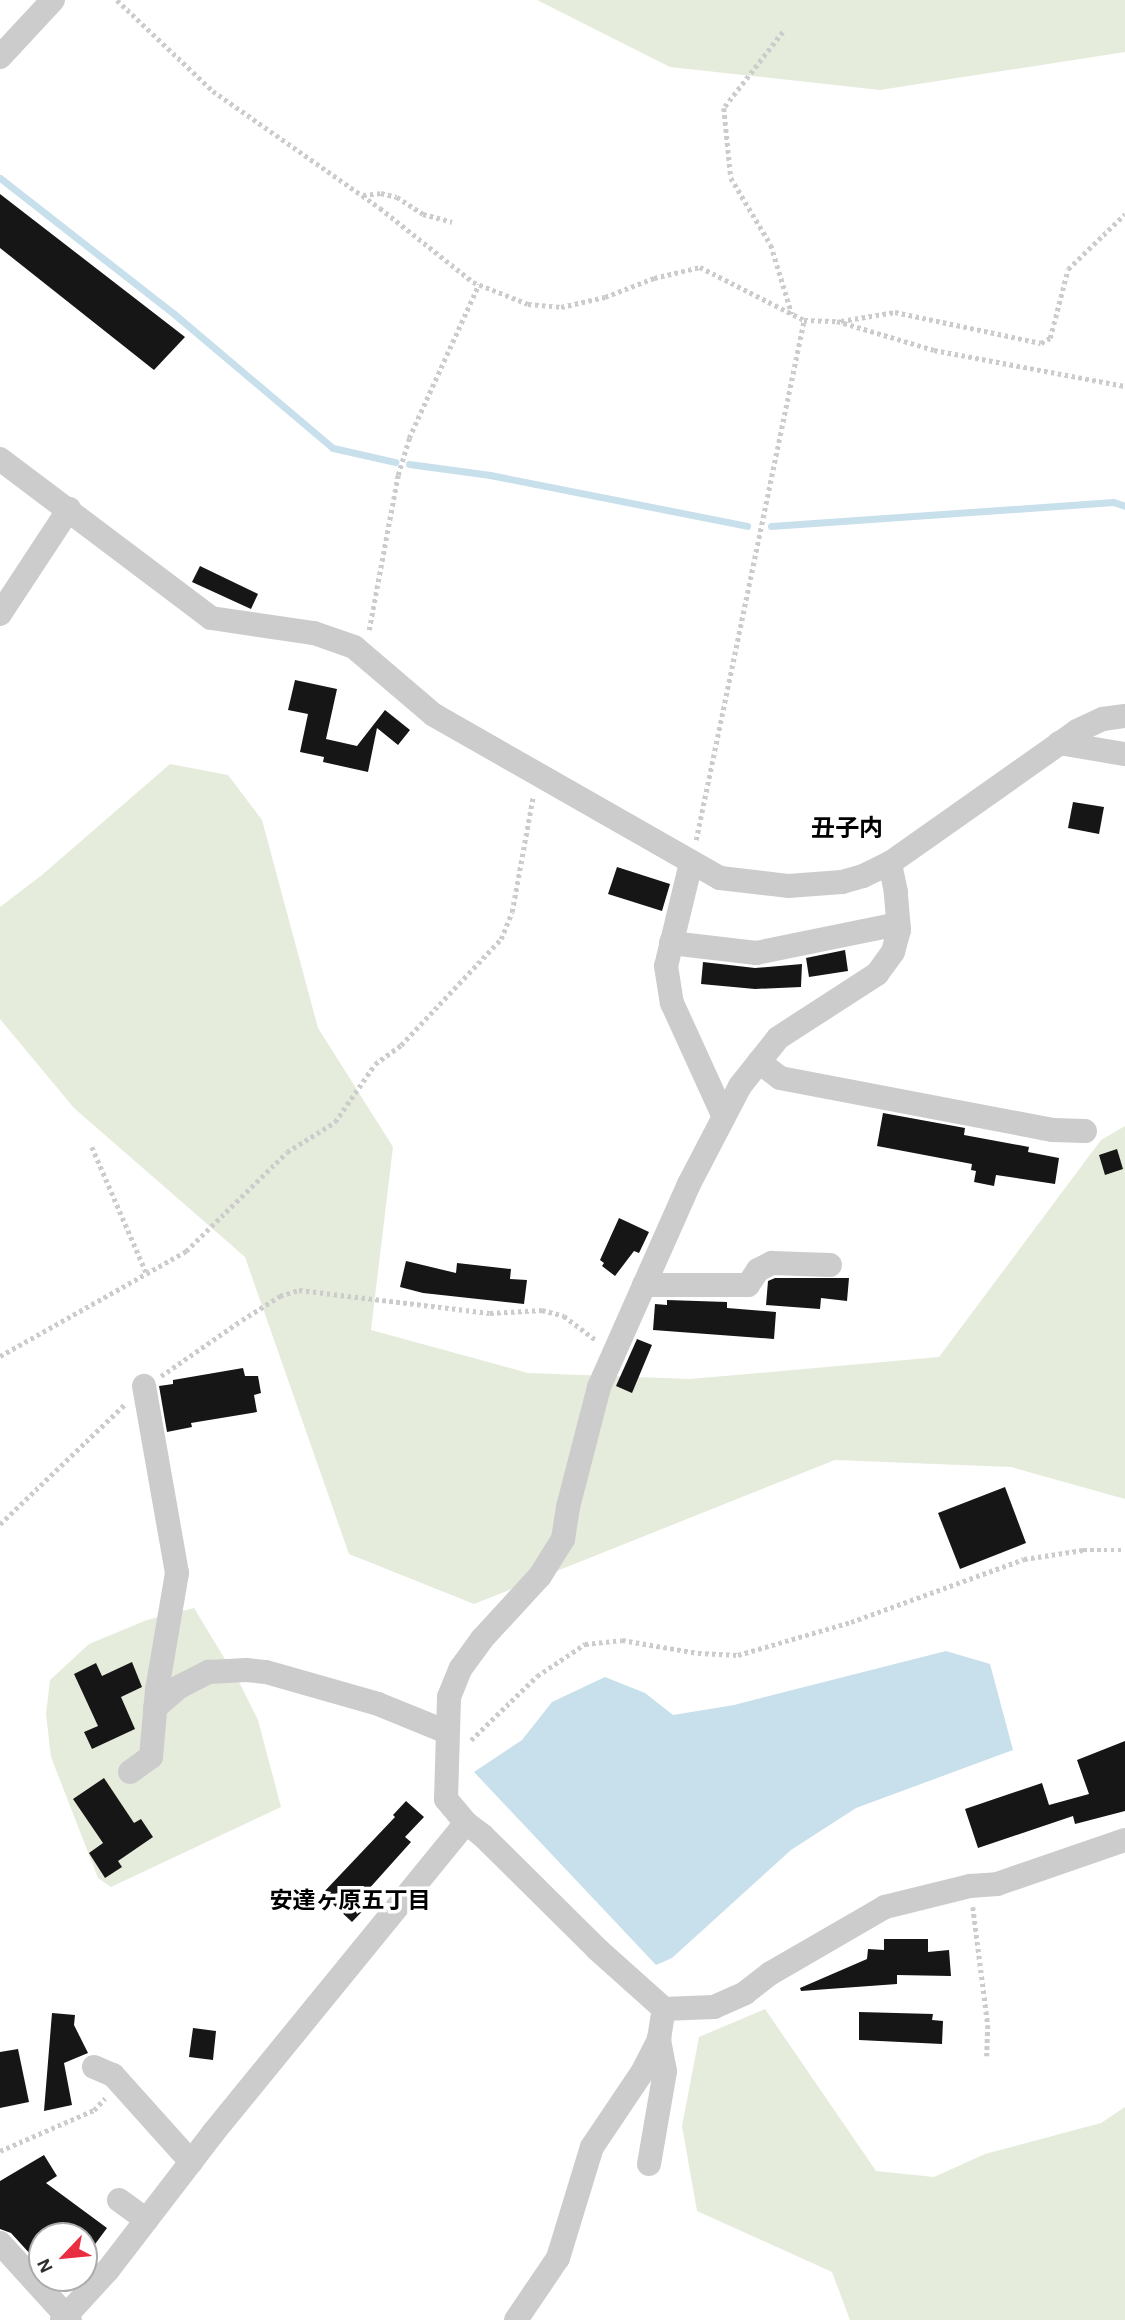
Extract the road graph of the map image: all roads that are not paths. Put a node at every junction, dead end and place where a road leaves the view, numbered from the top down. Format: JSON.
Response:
{"nodes":[{"id":1,"x":52,"y":0,"type":"edge"},
{"id":2,"x":0,"y":57,"type":"edge"},
{"id":3,"x":0,"y":459,"type":"edge"},
{"id":4,"x":68,"y":509,"type":"junction"},
{"id":5,"x":0,"y":614,"type":"edge"},
{"id":6,"x":1125,"y":716,"type":"edge"},
{"id":7,"x":1059,"y":743,"type":"junction"},
{"id":8,"x":1125,"y":754,"type":"edge"},
{"id":9,"x":691,"y":863,"type":"junction"},
{"id":10,"x":890,"y":863,"type":"junction"},
{"id":11,"x":898,"y":924,"type":"junction"},
{"id":12,"x":671,"y":943,"type":"junction"},
{"id":13,"x":759,"y":1062,"type":"junction"},
{"id":14,"x":724,"y":1117,"type":"junction"},
{"id":15,"x":1085,"y":1131,"type":"dead end"},
{"id":16,"x":830,"y":1265,"type":"dead end"},
{"id":17,"x":644,"y":1285,"type":"junction"},
{"id":18,"x":144,"y":1386,"type":"road end"},
{"id":19,"x":155,"y":1708,"type":"junction"},
{"id":20,"x":447,"y":1732,"type":"junction"},
{"id":21,"x":130,"y":1772,"type":"dead end"},
{"id":22,"x":466,"y":1823,"type":"junction"},
{"id":23,"x":1125,"y":1840,"type":"edge"},
{"id":24,"x":664,"y":2009,"type":"junction"},
{"id":25,"x":659,"y":2039,"type":"junction"},
{"id":26,"x":94,"y":2067,"type":"dead end"},
{"id":27,"x":191,"y":2162,"type":"junction"},
{"id":28,"x":649,"y":2164,"type":"dead end"},
{"id":29,"x":119,"y":2200,"type":"dead end"},
{"id":30,"x":147,"y":2220,"type":"junction"},
{"id":31,"x":0,"y":2243,"type":"edge"},
{"id":32,"x":67,"y":2319,"type":"edge"},
{"id":33,"x":516,"y":2320,"type":"edge"}],
"edges":[{"from":1,"to":2,"type":"street"},
{"from":3,"to":4,"type":"street"},
{"from":4,"to":5,"type":"street"},
{"from":4,"to":9,"type":"street"},
{"from":6,"to":7,"type":"street"},
{"from":7,"to":8,"type":"street"},
{"from":7,"to":10,"type":"street"},
{"from":9,"to":10,"type":"street"},
{"from":9,"to":12,"type":"street"},
{"from":10,"to":11,"type":"street"},
{"from":11,"to":12,"type":"street"},
{"from":11,"to":13,"type":"street"},
{"from":12,"to":14,"type":"street"},
{"from":13,"to":14,"type":"street"},
{"from":13,"to":15,"type":"street"},
{"from":14,"to":17,"type":"street"},
{"from":16,"to":17,"type":"street"},
{"from":17,"to":20,"type":"street"},
{"from":18,"to":19,"type":"street"},
{"from":19,"to":20,"type":"street"},
{"from":19,"to":21,"type":"street"},
{"from":20,"to":22,"type":"street"},
{"from":22,"to":24,"type":"street"},
{"from":22,"to":27,"type":"street"},
{"from":23,"to":24,"type":"street"},
{"from":24,"to":25,"type":"street"},
{"from":25,"to":28,"type":"street"},
{"from":25,"to":33,"type":"street"},
{"from":26,"to":27,"type":"street"},
{"from":27,"to":30,"type":"street"},
{"from":29,"to":30,"type":"street"},
{"from":30,"to":32,"type":"street"},
{"from":31,"to":32,"type":"street"}]}
